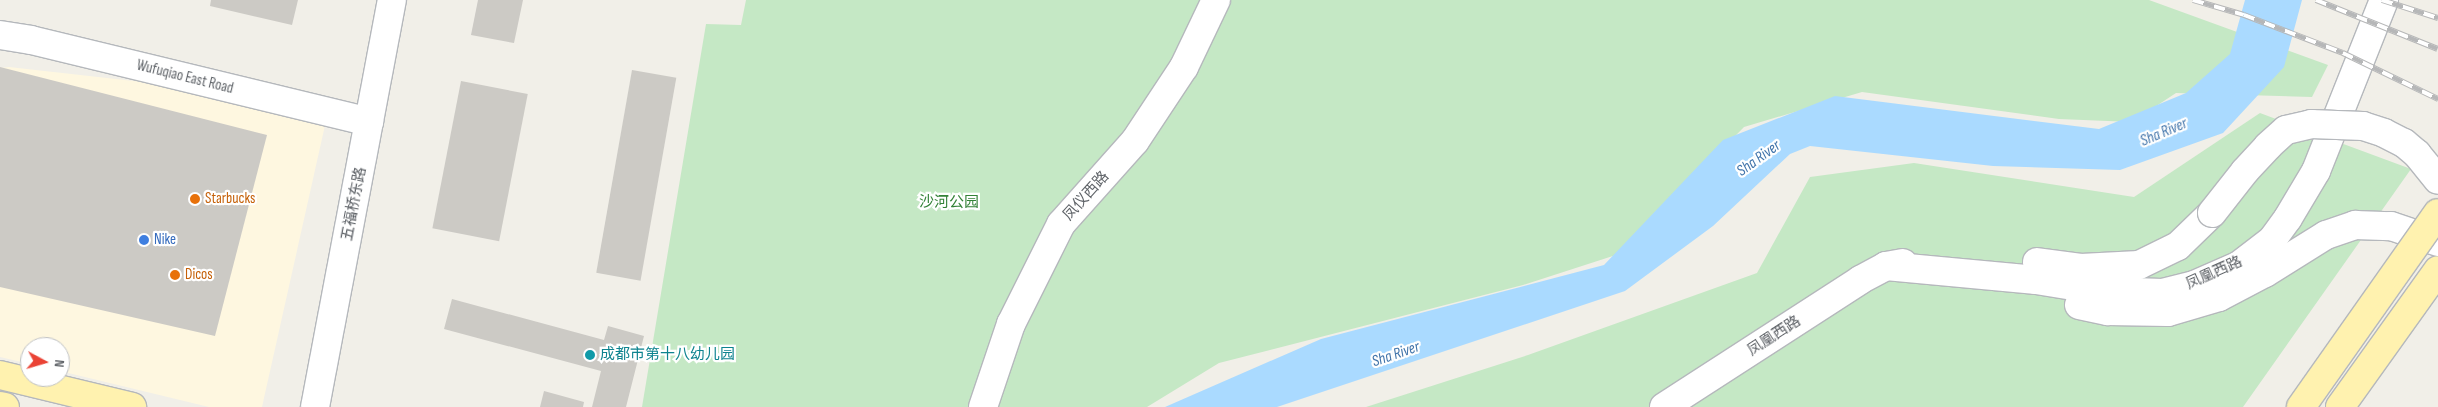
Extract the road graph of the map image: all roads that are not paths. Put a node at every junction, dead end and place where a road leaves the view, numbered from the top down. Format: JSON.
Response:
{"nodes":[{"id":1,"x":392,"y":0,"type":"edge"},
{"id":2,"x":1216,"y":0,"type":"edge"},
{"id":3,"x":2384,"y":0,"type":"edge"},
{"id":4,"x":0,"y":35,"type":"edge"},
{"id":5,"x":369,"y":122,"type":"junction"},
{"id":6,"x":2438,"y":180,"type":"edge"},
{"id":7,"x":2438,"y":214,"type":"edge"},
{"id":8,"x":2438,"y":242,"type":"edge"},
{"id":9,"x":1886,"y":266,"type":"junction"},
{"id":10,"x":2438,"y":270,"type":"edge"},
{"id":11,"x":0,"y":374,"type":"edge"},
{"id":12,"x":0,"y":406,"type":"edge"},
{"id":13,"x":5,"y":407,"type":"edge"},
{"id":14,"x":132,"y":407,"type":"edge"},
{"id":15,"x":315,"y":407,"type":"edge"},
{"id":16,"x":983,"y":407,"type":"edge"},
{"id":17,"x":1664,"y":407,"type":"edge"},
{"id":18,"x":2301,"y":407,"type":"edge"},
{"id":19,"x":2340,"y":407,"type":"edge"}],
"edges":[{"from":1,"to":5,"type":"street","name":"五福桥东路"},
{"from":2,"to":16,"type":"street","name":"凤仪西路"},
{"from":3,"to":9,"type":"street","name":"凤凰西路"},
{"from":4,"to":5,"type":"street","name":"Wufuqiao East Road"},
{"from":5,"to":15,"type":"street","name":"五福桥东路"},
{"from":6,"to":9,"type":"street","name":"凤凰西路","bridge":true},
{"from":7,"to":18,"type":"main road","bridge":true},
{"from":8,"to":9,"type":"street","name":"凤凰西路"},
{"from":9,"to":17,"type":"street","name":"凤凰西路"},
{"from":10,"to":19,"type":"main road"},
{"from":11,"to":14,"type":"main road"},
{"from":12,"to":13,"type":"main road"}]}
